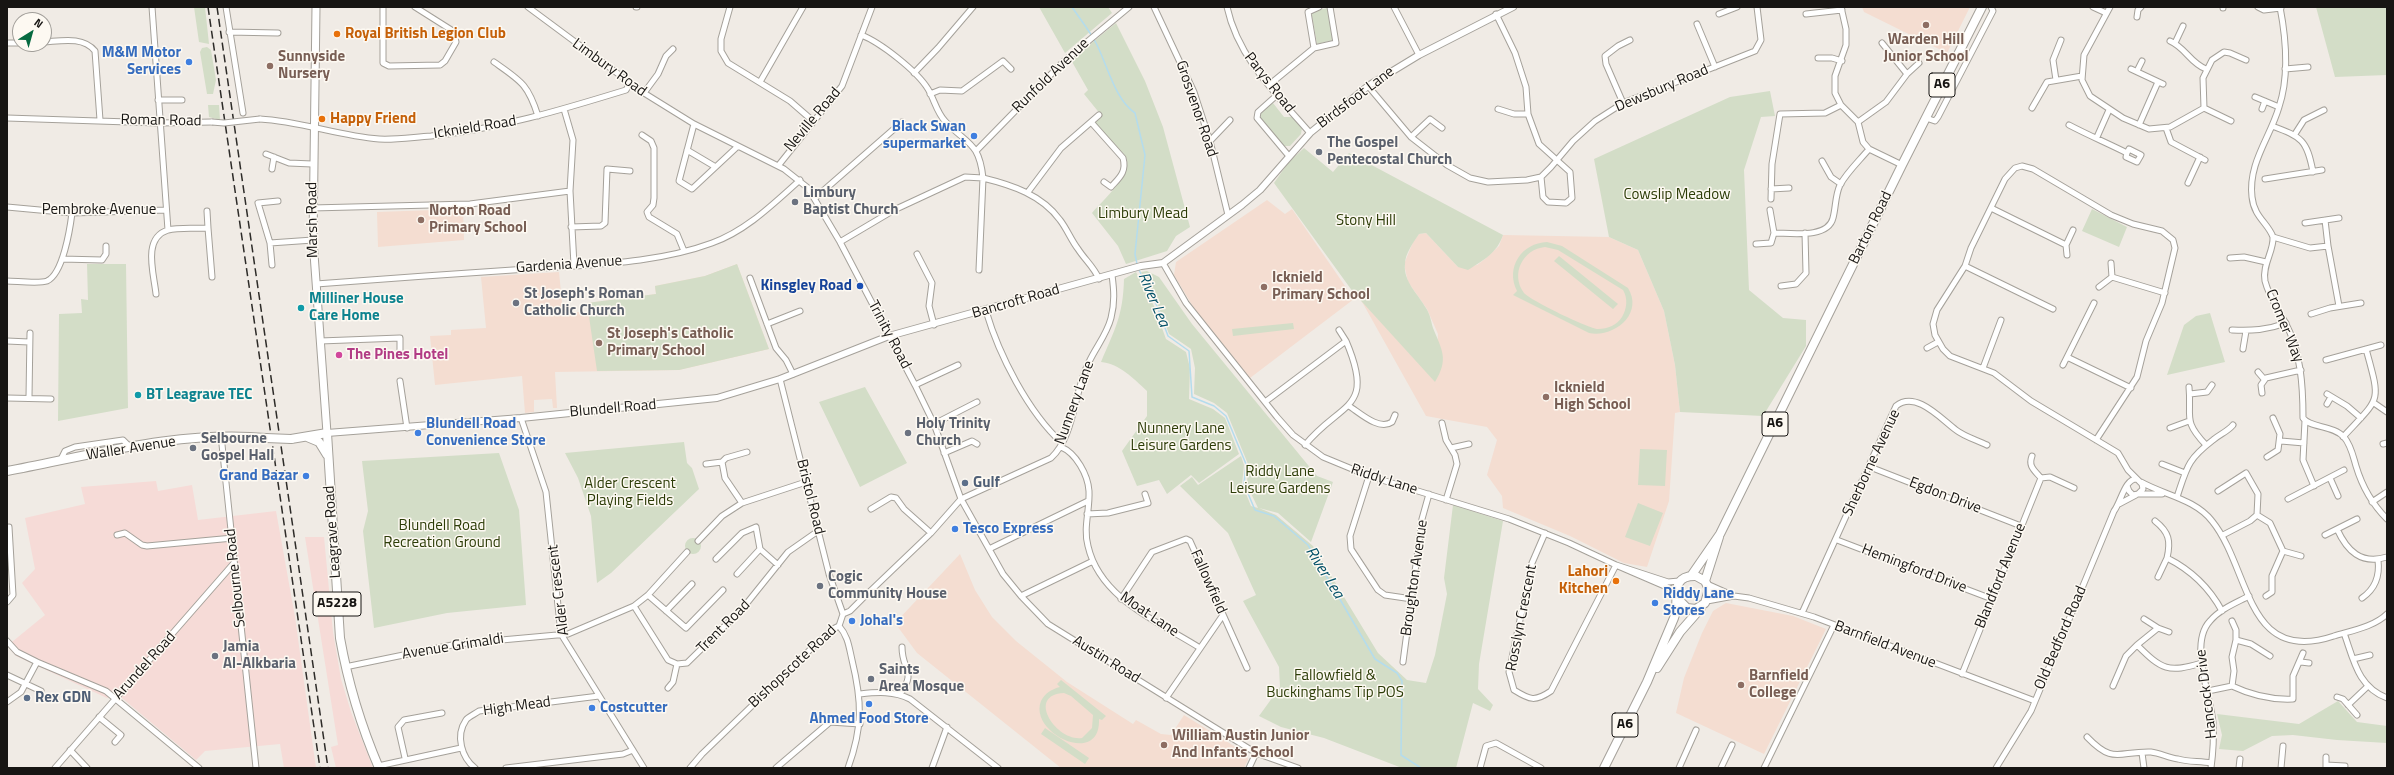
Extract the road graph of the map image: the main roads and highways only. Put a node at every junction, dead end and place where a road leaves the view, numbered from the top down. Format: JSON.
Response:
{"nodes":[{"id":1,"x":316,"y":7,"type":"edge"},
{"id":2,"x":1982,"y":7,"type":"edge"},
{"id":3,"x":327,"y":434,"type":"junction"},
{"id":4,"x":306,"y":437,"type":"junction"},
{"id":5,"x":328,"y":457,"type":"junction"},
{"id":6,"x":7,"y":471,"type":"edge"},
{"id":7,"x":1720,"y":534,"type":"junction"},
{"id":8,"x":1690,"y":576,"type":"junction"},
{"id":9,"x":1706,"y":583,"type":"junction"},
{"id":10,"x":1676,"y":594,"type":"junction"},
{"id":11,"x":1704,"y":604,"type":"junction"},
{"id":12,"x":1647,"y":682,"type":"junction"},
{"id":13,"x":379,"y":767,"type":"edge"},
{"id":14,"x":1604,"y":768,"type":"edge"}],
"edges":[{"from":1,"to":3,"type":"main road","name":"Marsh Road"},
{"from":2,"to":7,"type":"main road","name":"Barton Road","number":"A6"},
{"from":3,"to":4,"type":"main road","name":"Waller Avenue"},
{"from":3,"to":5,"type":"main road","name":"Leagrave Road","number":"A5228"},
{"from":4,"to":5,"type":"main road"},
{"from":4,"to":6,"type":"main road","name":"Waller Avenue","bridge":true},
{"from":5,"to":13,"type":"main road","name":"Leagrave Road","number":"A5228"},
{"from":7,"to":8,"type":"main road","number":"A6"},
{"from":7,"to":9,"type":"main road","number":"A6"},
{"from":8,"to":9,"type":"main road"},
{"from":8,"to":10,"type":"main road","number":"A6"},
{"from":9,"to":11,"type":"main road","number":"A6"},
{"from":10,"to":11,"type":"main road"},
{"from":10,"to":12,"type":"main road","number":"A6"},
{"from":11,"to":12,"type":"main road","number":"A6"},
{"from":12,"to":14,"type":"main road","number":"A6"}]}
